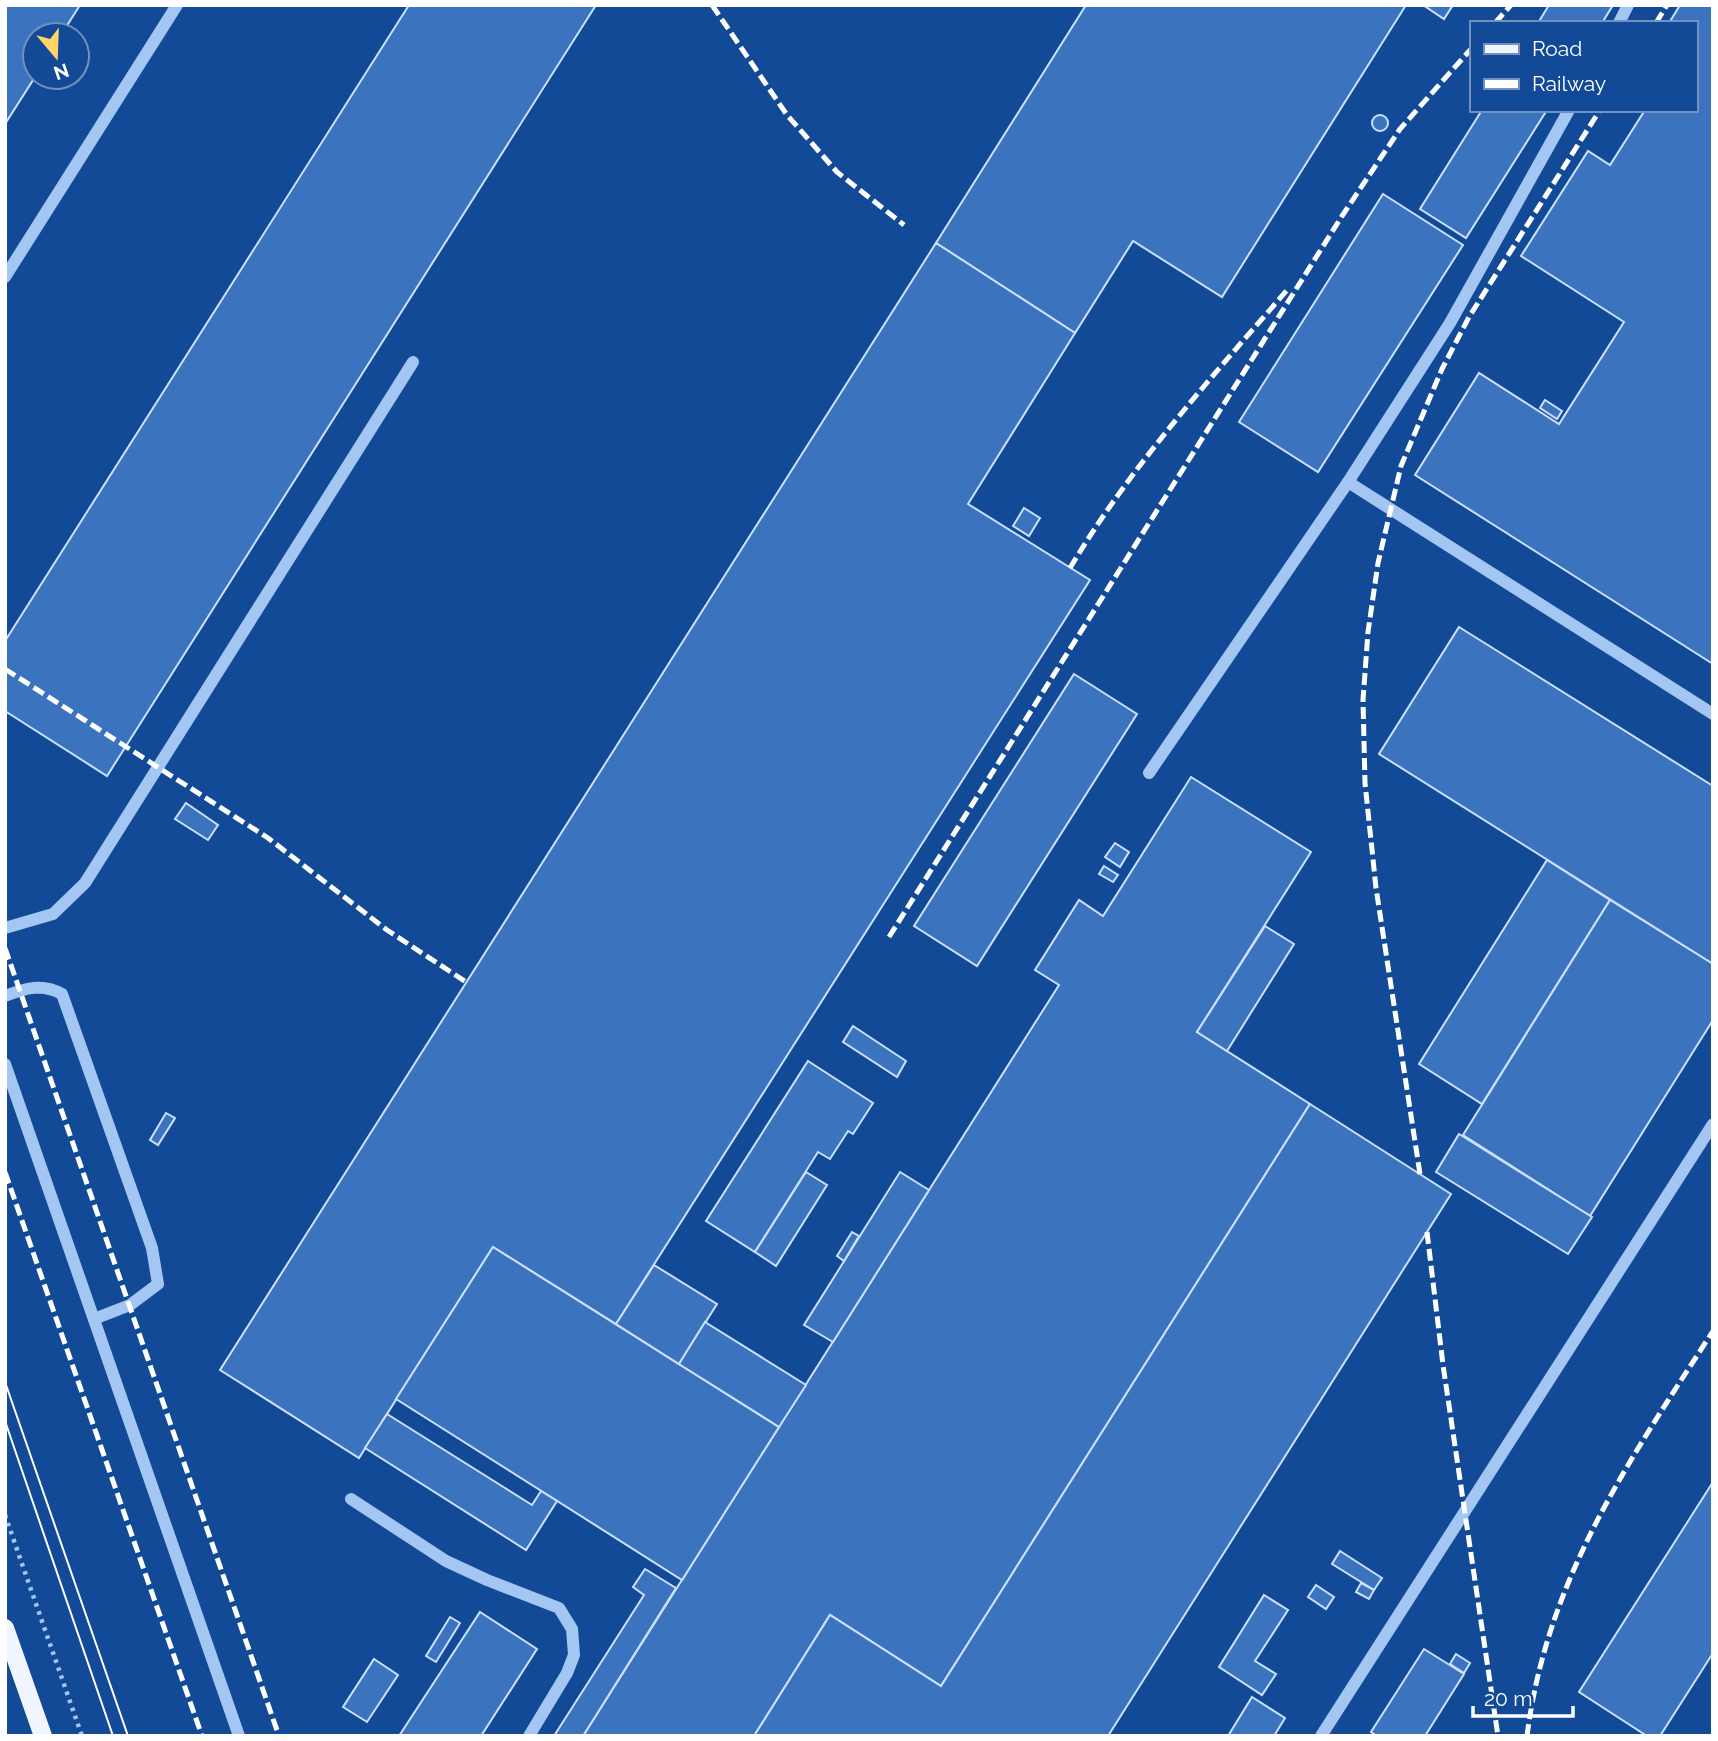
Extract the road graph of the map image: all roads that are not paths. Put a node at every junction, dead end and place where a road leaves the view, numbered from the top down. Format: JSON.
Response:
{"nodes":[{"id":1,"x":177,"y":5,"type":"edge"},
{"id":2,"x":1628,"y":5,"type":"edge"},
{"id":3,"x":1620,"y":21,"type":"edge"},
{"id":4,"x":1568,"y":112,"type":"edge"},
{"id":5,"x":5,"y":277,"type":"edge"},
{"id":6,"x":413,"y":362,"type":"dead end"},
{"id":7,"x":1348,"y":482,"type":"junction"},
{"id":8,"x":1713,"y":714,"type":"edge"},
{"id":9,"x":1150,"y":774,"type":"dead end"},
{"id":10,"x":5,"y":928,"type":"edge"},
{"id":11,"x":5,"y":996,"type":"edge"},
{"id":12,"x":5,"y":1064,"type":"edge"},
{"id":13,"x":1713,"y":1124,"type":"edge"},
{"id":14,"x":94,"y":1319,"type":"junction"},
{"id":15,"x":351,"y":1499,"type":"dead end"},
{"id":16,"x":5,"y":1628,"type":"edge"},
{"id":17,"x":43,"y":1736,"type":"edge"},
{"id":18,"x":239,"y":1736,"type":"edge"},
{"id":19,"x":529,"y":1736,"type":"edge"},
{"id":20,"x":1321,"y":1736,"type":"edge"}],
"edges":[{"from":1,"to":5,"type":"lane"},
{"from":2,"to":3,"type":"lane"},
{"from":4,"to":7,"type":"lane"},
{"from":6,"to":10,"type":"lane"},
{"from":7,"to":8,"type":"lane"},
{"from":7,"to":9,"type":"lane"},
{"from":11,"to":14,"type":"lane"},
{"from":12,"to":14,"type":"lane"},
{"from":13,"to":20,"type":"lane"},
{"from":14,"to":18,"type":"lane"},
{"from":15,"to":19,"type":"lane"},
{"from":16,"to":17,"type":"main road"}]}
